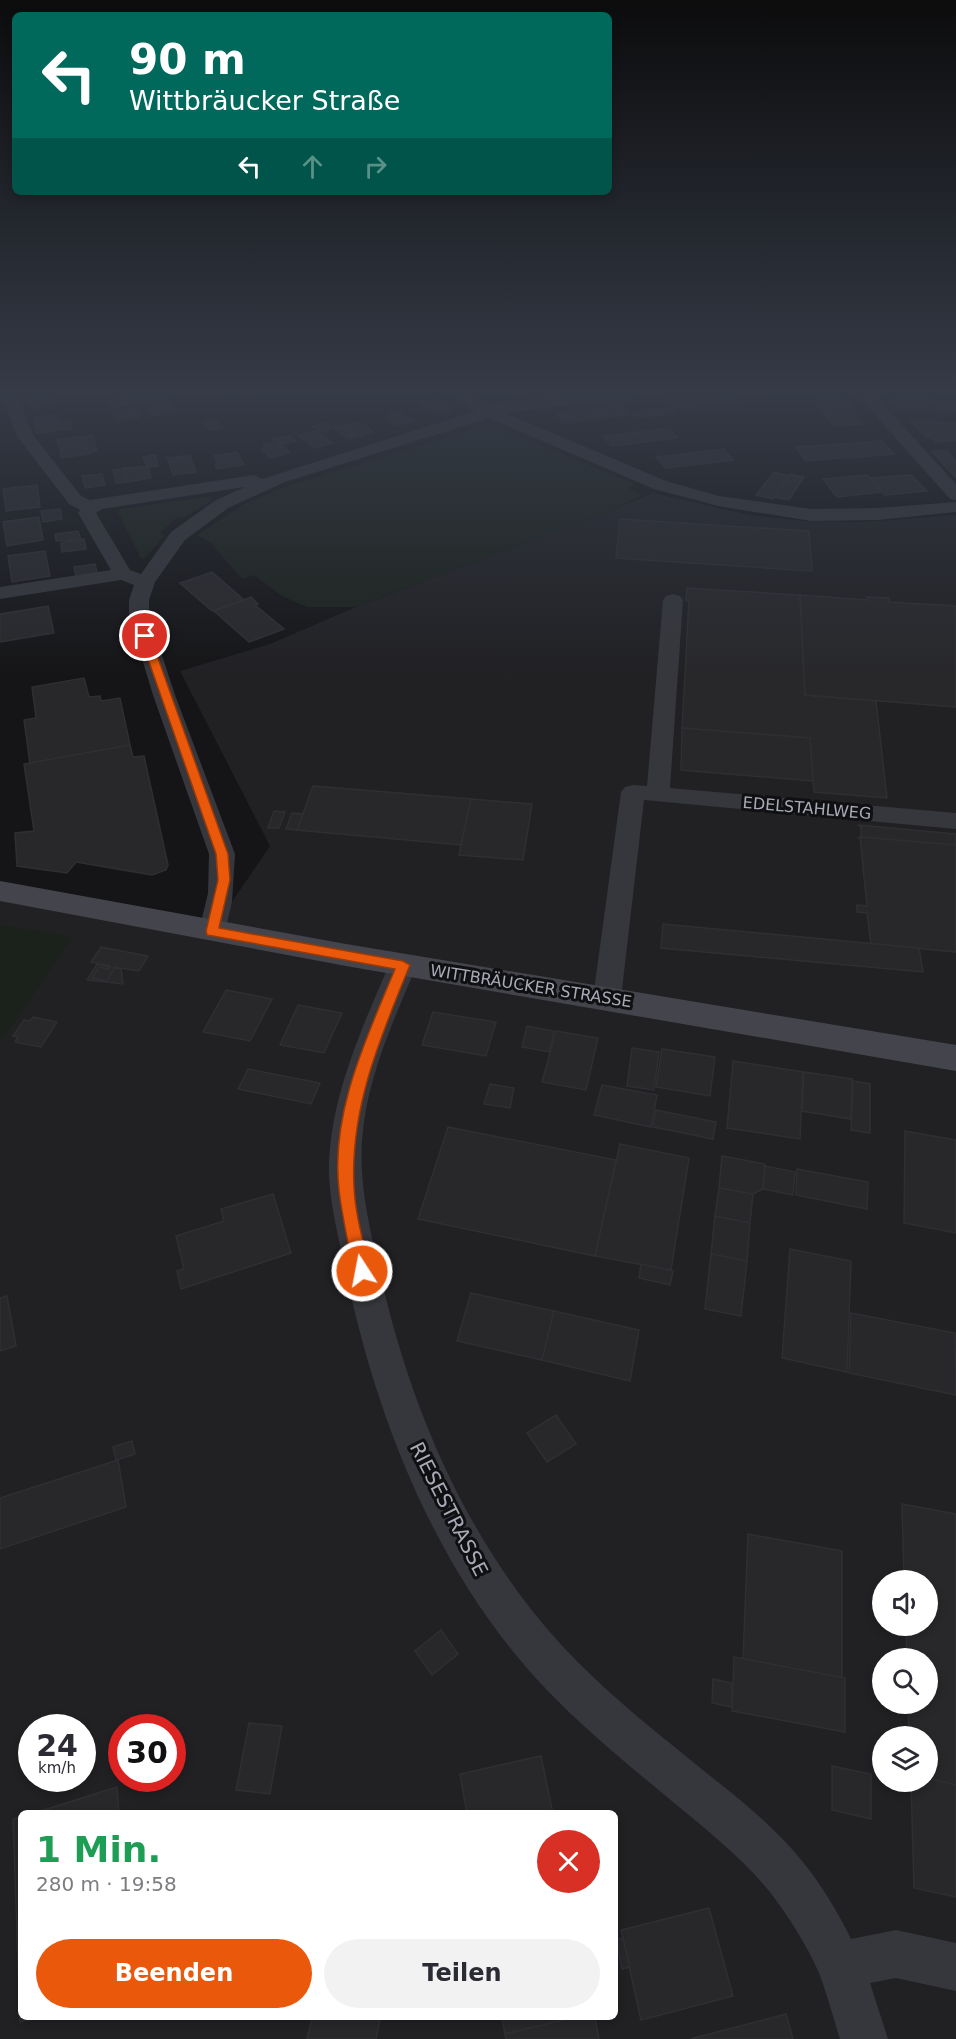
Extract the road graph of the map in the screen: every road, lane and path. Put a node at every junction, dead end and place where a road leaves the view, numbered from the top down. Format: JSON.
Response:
{"nodes":[{"id":1,"x":64,"y":486,"type":"edge"},
{"id":2,"x":212,"y":486,"type":"edge"},
{"id":3,"x":259,"y":486,"type":"edge"},
{"id":4,"x":664,"y":486,"type":"edge"},
{"id":5,"x":956,"y":507,"type":"edge"},
{"id":6,"x":92,"y":508,"type":"junction"},
{"id":7,"x":123,"y":574,"type":"junction"},
{"id":8,"x":146,"y":582,"type":"junction"},
{"id":9,"x":0,"y":593,"type":"edge"},
{"id":10,"x":673,"y":600,"type":"dead end"},
{"id":11,"x":658,"y":794,"type":"junction"},
{"id":12,"x":956,"y":821,"type":"edge"},
{"id":13,"x":0,"y":891,"type":"edge"},
{"id":14,"x":212,"y":931,"type":"junction"},
{"id":15,"x":403,"y":965,"type":"junction"},
{"id":16,"x":607,"y":998,"type":"junction"},
{"id":17,"x":956,"y":1058,"type":"edge"},
{"id":18,"x":839,"y":1965,"type":"junction"},
{"id":19,"x":956,"y":1967,"type":"edge"},
{"id":20,"x":864,"y":2039,"type":"edge"}],
"edges":[{"from":1,"to":6,"type":"street"},
{"from":2,"to":6,"type":"street"},
{"from":3,"to":8,"type":"street"},
{"from":4,"to":5,"type":"street"},
{"from":6,"to":7,"type":"street"},
{"from":7,"to":8,"type":"street"},
{"from":7,"to":9,"type":"street"},
{"from":8,"to":14,"type":"street"},
{"from":10,"to":11,"type":"street"},
{"from":11,"to":12,"type":"street","name":"EDELSTAHLWEG"},
{"from":11,"to":16,"type":"street","name":"EDELSTAHLWEG"},
{"from":13,"to":14,"type":"main road","name":"WITTBRÄUCKER STRASSE"},
{"from":14,"to":15,"type":"main road","name":"WITTBRÄUCKER STRASSE"},
{"from":15,"to":16,"type":"main road","name":"WITTBRÄUCKER STRASSE"},
{"from":15,"to":18,"type":"street","name":"RIESESTRASSE"},
{"from":16,"to":17,"type":"main road","name":"WITTBRÄUCKER STRASSE"},
{"from":18,"to":19,"type":"street"},
{"from":18,"to":20,"type":"street","name":"RIESESTRASSE"}]}
